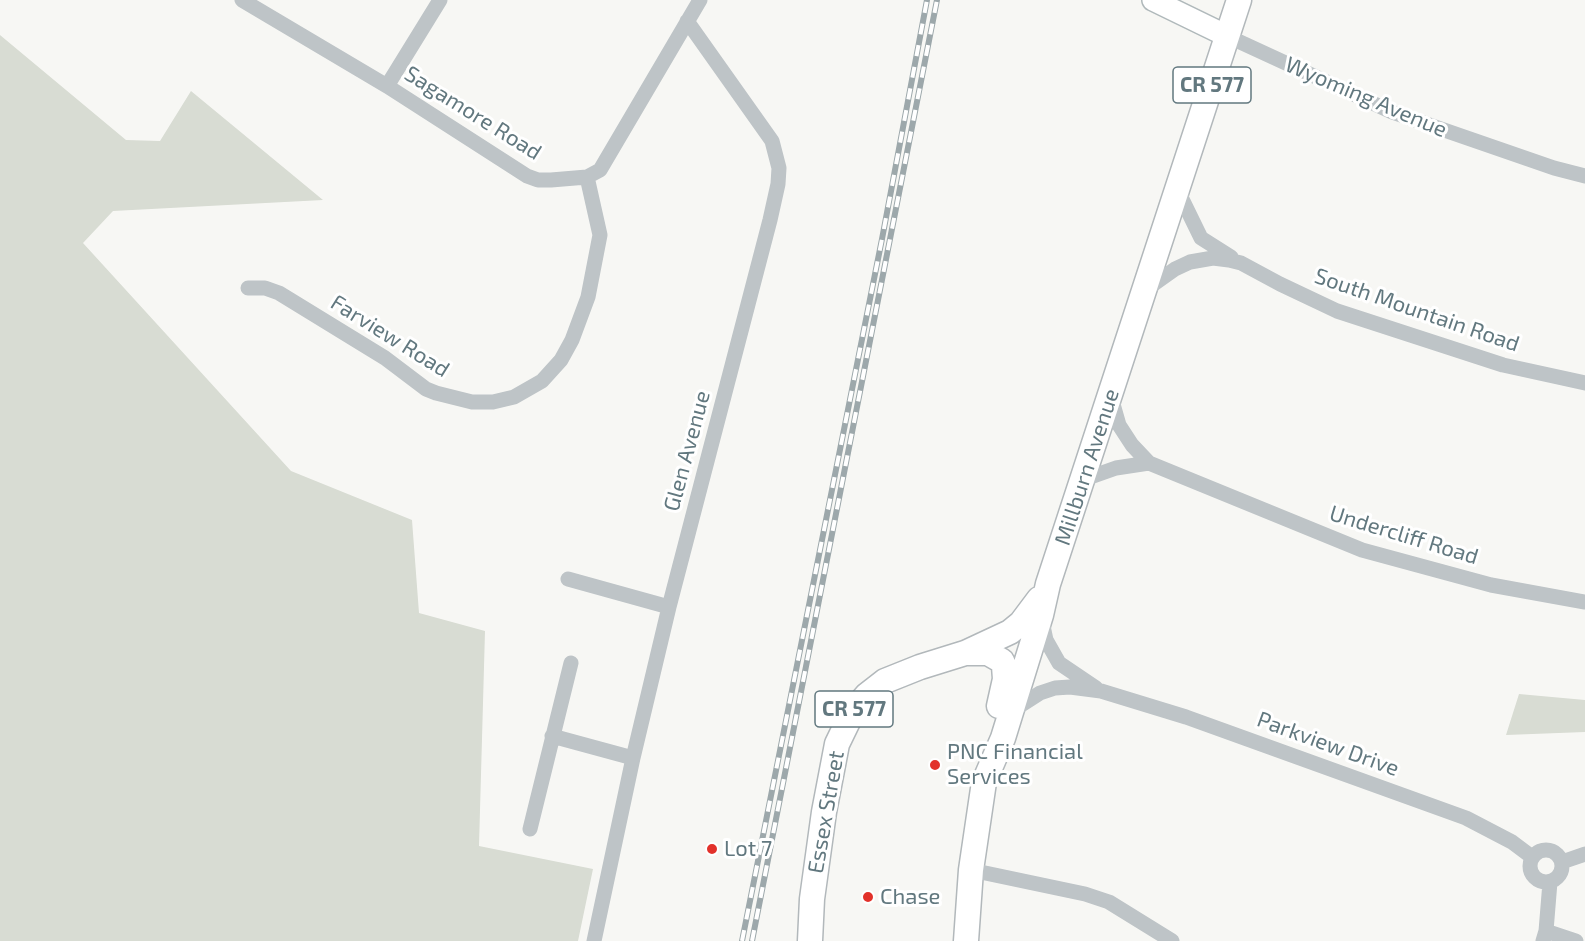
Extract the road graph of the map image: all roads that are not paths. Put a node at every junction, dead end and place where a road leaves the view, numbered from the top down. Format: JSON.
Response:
{"nodes":[{"id":1,"x":242,"y":0,"type":"edge"},
{"id":2,"x":440,"y":0,"type":"edge"},
{"id":3,"x":700,"y":0,"type":"edge"},
{"id":4,"x":1153,"y":0,"type":"edge"},
{"id":5,"x":1239,"y":0,"type":"edge"},
{"id":6,"x":687,"y":21,"type":"junction"},
{"id":7,"x":1227,"y":36,"type":"junction"},
{"id":8,"x":387,"y":86,"type":"junction"},
{"id":9,"x":1183,"y":176,"type":"junction"},
{"id":10,"x":1585,"y":176,"type":"edge"},
{"id":11,"x":587,"y":177,"type":"junction"},
{"id":12,"x":1241,"y":263,"type":"junction"},
{"id":13,"x":248,"y":288,"type":"dead end"},
{"id":14,"x":1144,"y":291,"type":"junction"},
{"id":15,"x":1585,"y":383,"type":"edge"},
{"id":16,"x":1111,"y":396,"type":"junction"},
{"id":17,"x":1149,"y":463,"type":"junction"},
{"id":18,"x":1082,"y":480,"type":"junction"},
{"id":19,"x":568,"y":579,"type":"dead end"},
{"id":20,"x":1048,"y":584,"type":"junction"},
{"id":21,"x":1585,"y":602,"type":"edge"},
{"id":22,"x":669,"y":607,"type":"junction"},
{"id":23,"x":1041,"y":615,"type":"junction"},
{"id":24,"x":965,"y":653,"type":"junction"},
{"id":25,"x":571,"y":663,"type":"dead end"},
{"id":26,"x":1101,"y":691,"type":"junction"},
{"id":27,"x":1012,"y":711,"type":"junction"},
{"id":28,"x":552,"y":736,"type":"junction"},
{"id":29,"x":633,"y":758,"type":"junction"},
{"id":30,"x":984,"y":782,"type":"junction"},
{"id":31,"x":530,"y":829,"type":"dead end"},
{"id":32,"x":1585,"y":854,"type":"edge"},
{"id":33,"x":1532,"y":857,"type":"junction"},
{"id":34,"x":1562,"y":862,"type":"junction"},
{"id":35,"x":971,"y":870,"type":"junction"},
{"id":36,"x":1550,"y":882,"type":"junction"},
{"id":37,"x":1545,"y":936,"type":"edge"},
{"id":38,"x":594,"y":941,"type":"edge"},
{"id":39,"x":810,"y":941,"type":"edge"},
{"id":40,"x":966,"y":941,"type":"edge"},
{"id":41,"x":1172,"y":941,"type":"edge"},
{"id":42,"x":1576,"y":941,"type":"edge"}],
"edges":[{"from":1,"to":8,"type":"street","name":"Sagamore Road"},
{"from":2,"to":8,"type":"street"},
{"from":3,"to":6,"type":"street"},
{"from":4,"to":7,"type":"main road","name":"Wyoming Avenue","number":"CR 577"},
{"from":5,"to":7,"type":"main road","name":"Millburn Avenue"},
{"from":6,"to":11,"type":"street"},
{"from":6,"to":22,"type":"street","name":"Glen Avenue"},
{"from":7,"to":9,"type":"main road","name":"Millburn Avenue","number":"CR 577"},
{"from":7,"to":10,"type":"street","name":"Wyoming Avenue"},
{"from":8,"to":11,"type":"street","name":"Sagamore Road"},
{"from":9,"to":12,"type":"street","name":"South Mountain Road"},
{"from":9,"to":14,"type":"main road","name":"Millburn Avenue","number":"CR 577"},
{"from":11,"to":13,"type":"street","name":"Farview Road"},
{"from":12,"to":14,"type":"street","name":"South Mountain Road"},
{"from":12,"to":15,"type":"street","name":"South Mountain Road"},
{"from":14,"to":16,"type":"main road","name":"Millburn Avenue","number":"CR 577"},
{"from":16,"to":17,"type":"street","name":"Undercliff Road"},
{"from":16,"to":18,"type":"main road","name":"Millburn Avenue","number":"CR 577"},
{"from":17,"to":18,"type":"street"},
{"from":17,"to":21,"type":"street","name":"Undercliff Road"},
{"from":18,"to":20,"type":"main road","name":"Millburn Avenue","number":"CR 577"},
{"from":19,"to":22,"type":"street"},
{"from":20,"to":23,"type":"main road","name":"Millburn Avenue","number":"CR 577"},
{"from":20,"to":24,"type":"main road","name":"Essex Street","number":"CR 577"},
{"from":22,"to":29,"type":"street","name":"Glen Avenue"},
{"from":23,"to":26,"type":"street","name":"Parkview Drive"},
{"from":23,"to":27,"type":"main road","name":"Millburn Avenue","number":"CR 577"},
{"from":24,"to":30,"type":"main road"},
{"from":24,"to":39,"type":"main road","name":"Essex Street","number":"CR 577"},
{"from":25,"to":28,"type":"street"},
{"from":26,"to":27,"type":"street","name":"Parkview Drive"},
{"from":26,"to":33,"type":"street","name":"Parkview Drive"},
{"from":27,"to":30,"type":"main road","name":"Millburn Avenue","number":"CR 577"},
{"from":28,"to":29,"type":"street"},
{"from":28,"to":31,"type":"street"},
{"from":29,"to":38,"type":"street","name":"Glen Avenue"},
{"from":30,"to":35,"type":"main road","name":"Millburn Avenue","number":"CR 577"},
{"from":32,"to":34,"type":"street"},
{"from":33,"to":34,"type":"street"},
{"from":33,"to":36,"type":"street"},
{"from":34,"to":36,"type":"street"},
{"from":35,"to":40,"type":"main road","name":"Millburn Avenue","number":"CR 577"},
{"from":35,"to":41,"type":"street"},
{"from":36,"to":37,"type":"street"},
{"from":37,"to":42,"type":"street"}]}
